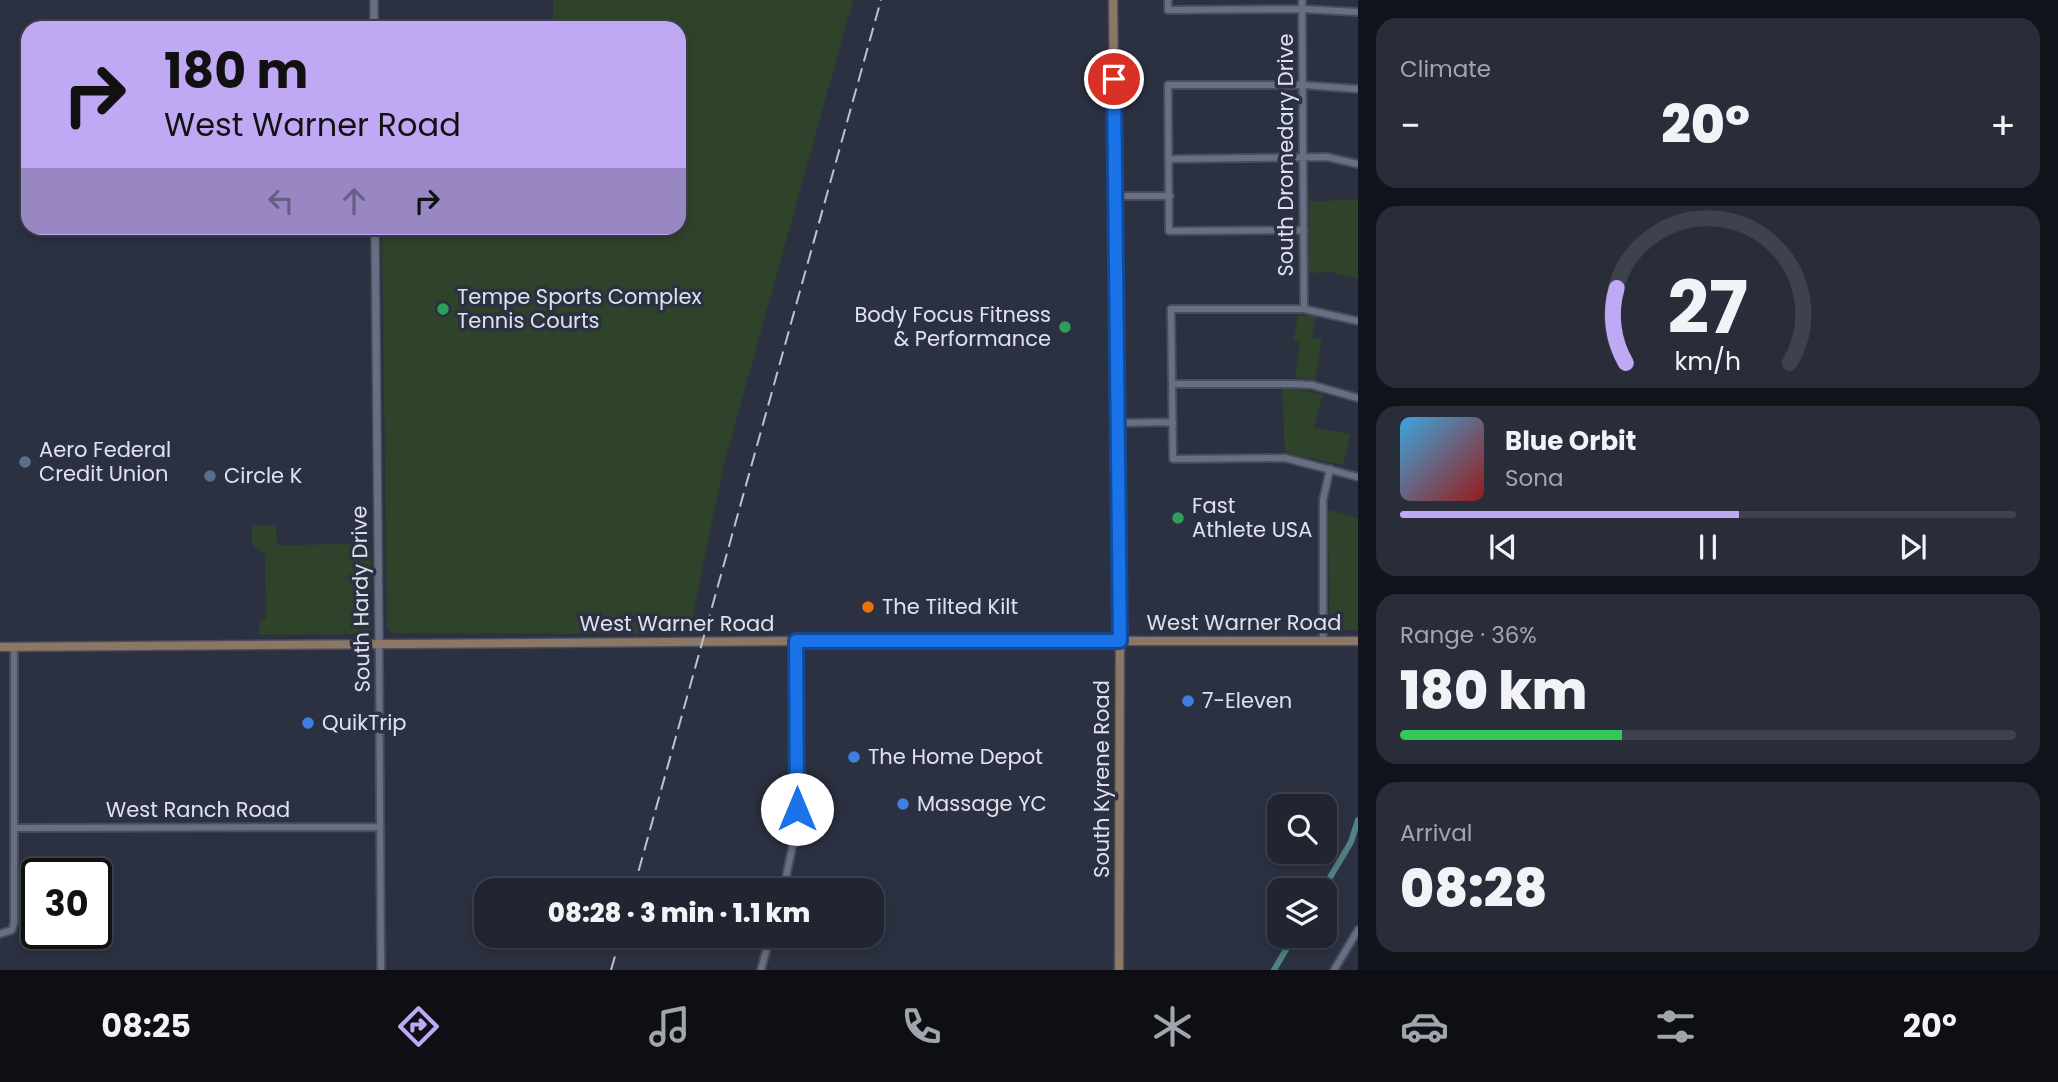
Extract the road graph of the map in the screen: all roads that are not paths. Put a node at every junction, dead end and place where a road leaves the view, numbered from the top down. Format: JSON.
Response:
{"nodes":[{"id":1,"x":374,"y":0,"type":"edge"},
{"id":2,"x":1113,"y":0,"type":"edge"},
{"id":3,"x":1168,"y":0,"type":"edge"},
{"id":4,"x":1302,"y":0,"type":"edge"},
{"id":5,"x":1303,"y":9,"type":"junction"},
{"id":6,"x":1358,"y":12,"type":"edge"},
{"id":7,"x":374,"y":21,"type":"edge"},
{"id":8,"x":1303,"y":85,"type":"junction"},
{"id":9,"x":1358,"y":89,"type":"edge"},
{"id":10,"x":1304,"y":157,"type":"junction"},
{"id":11,"x":1170,"y":159,"type":"junction"},
{"id":12,"x":1358,"y":164,"type":"edge"},
{"id":13,"x":1115,"y":196,"type":"junction"},
{"id":14,"x":1170,"y":196,"type":"junction"},
{"id":15,"x":1304,"y":230,"type":"junction"},
{"id":16,"x":375,"y":235,"type":"edge"},
{"id":17,"x":1304,"y":309,"type":"junction"},
{"id":18,"x":1358,"y":321,"type":"edge"},
{"id":19,"x":1172,"y":384,"type":"junction"},
{"id":20,"x":1358,"y":398,"type":"edge"},
{"id":21,"x":1173,"y":422,"type":"junction"},
{"id":22,"x":1116,"y":423,"type":"junction"},
{"id":23,"x":1330,"y":469,"type":"junction"},
{"id":24,"x":1358,"y":477,"type":"edge"},
{"id":25,"x":1357,"y":639,"type":"edge"},
{"id":26,"x":1324,"y":640,"type":"junction"},
{"id":27,"x":796,"y":641,"type":"junction"},
{"id":28,"x":1120,"y":641,"type":"junction"},
{"id":29,"x":379,"y":644,"type":"junction"},
{"id":30,"x":0,"y":647,"type":"edge"},
{"id":31,"x":14,"y":647,"type":"junction"},
{"id":32,"x":380,"y":827,"type":"junction"},
{"id":33,"x":15,"y":828,"type":"junction"},
{"id":34,"x":786,"y":878,"type":"edge"},
{"id":35,"x":1358,"y":930,"type":"edge"},
{"id":36,"x":0,"y":934,"type":"edge"},
{"id":37,"x":767,"y":948,"type":"edge"},
{"id":38,"x":381,"y":970,"type":"edge"},
{"id":39,"x":761,"y":970,"type":"edge"},
{"id":40,"x":1119,"y":970,"type":"edge"},
{"id":41,"x":1334,"y":970,"type":"edge"}],
"edges":[{"from":1,"to":7,"type":"street"},
{"from":2,"to":13,"type":"main road","name":"South Kyrene Road"},
{"from":3,"to":5,"type":"street"},
{"from":4,"to":5,"type":"street","name":"South Dromedary Drive"},
{"from":5,"to":6,"type":"street"},
{"from":5,"to":8,"type":"street","name":"South Dromedary Drive"},
{"from":8,"to":9,"type":"street"},
{"from":8,"to":10,"type":"street","name":"South Dromedary Drive"},
{"from":8,"to":11,"type":"street"},
{"from":10,"to":11,"type":"street"},
{"from":10,"to":12,"type":"street"},
{"from":10,"to":15,"type":"street","name":"South Dromedary Drive"},
{"from":11,"to":14,"type":"street"},
{"from":13,"to":14,"type":"street"},
{"from":13,"to":22,"type":"main road","name":"South Kyrene Road"},
{"from":14,"to":15,"type":"street"},
{"from":15,"to":17,"type":"street","name":"South Dromedary Drive"},
{"from":16,"to":29,"type":"street","name":"South Hardy Drive"},
{"from":17,"to":18,"type":"street"},
{"from":17,"to":19,"type":"street"},
{"from":19,"to":20,"type":"street"},
{"from":19,"to":21,"type":"street"},
{"from":21,"to":22,"type":"street"},
{"from":21,"to":23,"type":"street"},
{"from":22,"to":28,"type":"main road","name":"South Kyrene Road"},
{"from":23,"to":24,"type":"street"},
{"from":23,"to":26,"type":"street"},
{"from":25,"to":26,"type":"main road","name":"West Warner Road"},
{"from":26,"to":28,"type":"main road","name":"West Warner Road"},
{"from":27,"to":28,"type":"main road","name":"West Warner Road"},
{"from":27,"to":29,"type":"main road","name":"West Warner Road"},
{"from":27,"to":34,"type":"street"},
{"from":28,"to":40,"type":"main road","name":"South Kyrene Road"},
{"from":29,"to":31,"type":"main road","name":"West Warner Road"},
{"from":29,"to":32,"type":"street","name":"South Hardy Drive"},
{"from":30,"to":31,"type":"main road","name":"West Warner Road"},
{"from":31,"to":33,"type":"street"},
{"from":32,"to":33,"type":"street","name":"West Ranch Road"},
{"from":32,"to":38,"type":"street","name":"South Hardy Drive"},
{"from":33,"to":36,"type":"street"},
{"from":35,"to":41,"type":"street"},
{"from":37,"to":39,"type":"street"}]}
